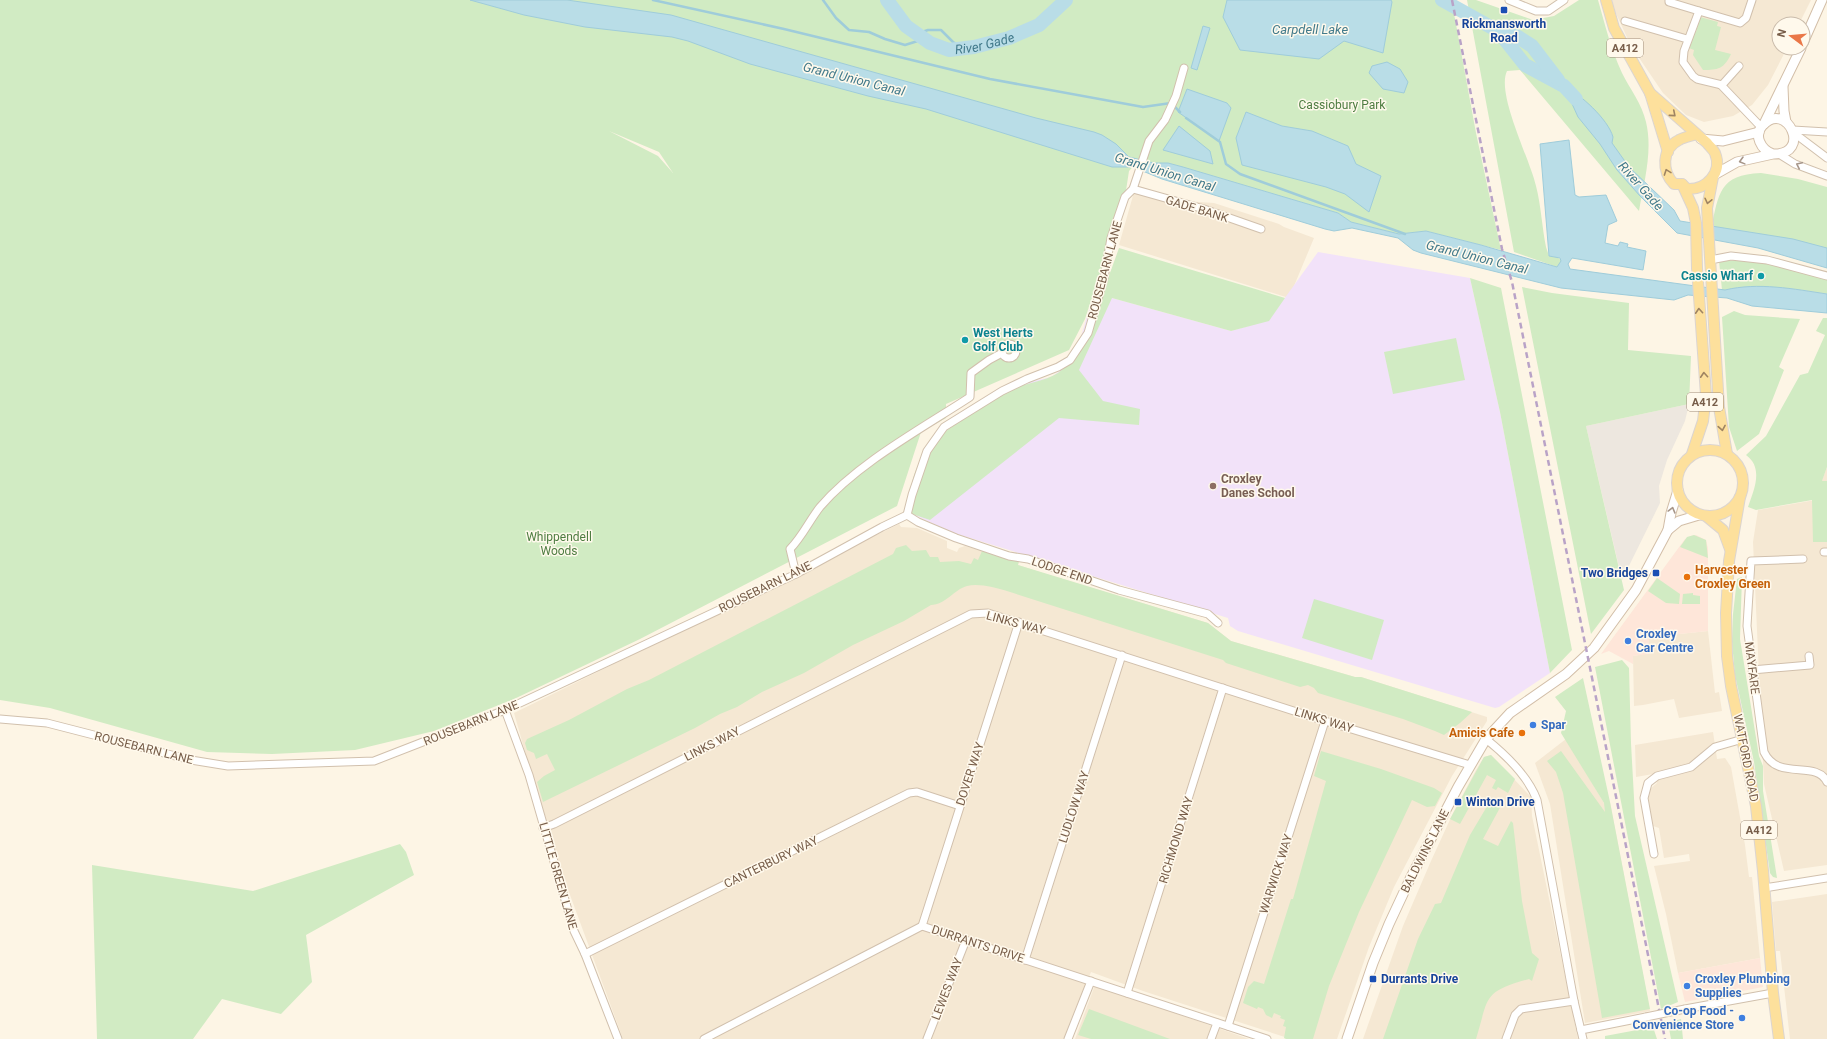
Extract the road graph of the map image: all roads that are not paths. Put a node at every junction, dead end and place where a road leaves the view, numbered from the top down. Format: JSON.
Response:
{"nodes":[{"id":1,"x":1509,"y":0,"type":"edge"},
{"id":2,"x":1564,"y":0,"type":"edge"},
{"id":3,"x":1606,"y":0,"type":"edge"},
{"id":4,"x":1669,"y":0,"type":"edge"},
{"id":5,"x":1752,"y":0,"type":"edge"},
{"id":6,"x":1822,"y":0,"type":"edge"},
{"id":7,"x":1698,"y":11,"type":"junction"},
{"id":8,"x":1625,"y":21,"type":"dead end"},
{"id":9,"x":1811,"y":25,"type":"edge"},
{"id":10,"x":1687,"y":39,"type":"junction"},
{"id":11,"x":1797,"y":56,"type":"edge"},
{"id":12,"x":1739,"y":66,"type":"dead end"},
{"id":13,"x":1184,"y":68,"type":"dead end"},
{"id":14,"x":1721,"y":85,"type":"junction"},
{"id":15,"x":1783,"y":86,"type":"junction"},
{"id":16,"x":1650,"y":94,"type":"junction"},
{"id":17,"x":1786,"y":122,"type":"junction"},
{"id":18,"x":1761,"y":128,"type":"junction"},
{"id":19,"x":1793,"y":131,"type":"junction"},
{"id":20,"x":1827,"y":132,"type":"edge"},
{"id":21,"x":1699,"y":137,"type":"junction"},
{"id":22,"x":1668,"y":152,"type":"junction"},
{"id":23,"x":1776,"y":154,"type":"junction"},
{"id":24,"x":1827,"y":158,"type":"edge"},
{"id":25,"x":1713,"y":176,"type":"junction"},
{"id":26,"x":1827,"y":176,"type":"edge"},
{"id":27,"x":1682,"y":184,"type":"junction"},
{"id":28,"x":1133,"y":189,"type":"junction"},
{"id":29,"x":1261,"y":229,"type":"dead end"},
{"id":30,"x":1710,"y":260,"type":"junction"},
{"id":31,"x":1827,"y":276,"type":"edge"},
{"id":32,"x":1002,"y":354,"type":"dead end"},
{"id":33,"x":1692,"y":454,"type":"junction"},
{"id":34,"x":1727,"y":454,"type":"junction"},
{"id":35,"x":1678,"y":490,"type":"junction"},
{"id":36,"x":1740,"y":497,"type":"junction"},
{"id":37,"x":907,"y":515,"type":"junction"},
{"id":38,"x":1703,"y":516,"type":"junction"},
{"id":39,"x":1668,"y":530,"type":"junction"},
{"id":40,"x":1730,"y":550,"type":"junction"},
{"id":41,"x":1803,"y":559,"type":"dead end"},
{"id":42,"x":796,"y":574,"type":"junction"},
{"id":43,"x":1019,"y":622,"type":"junction"},
{"id":44,"x":1218,"y":623,"type":"dead end"},
{"id":45,"x":1122,"y":655,"type":"junction"},
{"id":46,"x":1809,"y":656,"type":"dead end"},
{"id":47,"x":1752,"y":670,"type":"junction"},
{"id":48,"x":1223,"y":688,"type":"junction"},
{"id":49,"x":505,"y":710,"type":"junction"},
{"id":50,"x":0,"y":719,"type":"edge"},
{"id":51,"x":1325,"y":721,"type":"junction"},
{"id":52,"x":1486,"y":739,"type":"junction"},
{"id":53,"x":1743,"y":739,"type":"junction"},
{"id":54,"x":1470,"y":765,"type":"junction"},
{"id":55,"x":1827,"y":782,"type":"edge"},
{"id":56,"x":960,"y":806,"type":"junction"},
{"id":57,"x":543,"y":828,"type":"junction"},
{"id":58,"x":1654,"y":854,"type":"dead end"},
{"id":59,"x":1827,"y":878,"type":"edge"},
{"id":60,"x":1764,"y":888,"type":"junction"},
{"id":61,"x":922,"y":926,"type":"junction"},
{"id":62,"x":966,"y":940,"type":"junction"},
{"id":63,"x":585,"y":954,"type":"junction"},
{"id":64,"x":1025,"y":960,"type":"junction"},
{"id":65,"x":1091,"y":981,"type":"junction"},
{"id":66,"x":1127,"y":993,"type":"junction"},
{"id":67,"x":1773,"y":993,"type":"junction"},
{"id":68,"x":1574,"y":1001,"type":"junction"},
{"id":69,"x":1217,"y":1023,"type":"junction"},
{"id":70,"x":1228,"y":1026,"type":"junction"},
{"id":71,"x":1581,"y":1030,"type":"junction"},
{"id":72,"x":618,"y":1039,"type":"edge"},
{"id":73,"x":704,"y":1039,"type":"edge"},
{"id":74,"x":927,"y":1039,"type":"edge"},
{"id":75,"x":1068,"y":1039,"type":"edge"},
{"id":76,"x":1210,"y":1039,"type":"edge"},
{"id":77,"x":1267,"y":1039,"type":"edge"},
{"id":78,"x":1347,"y":1039,"type":"edge"},
{"id":79,"x":1506,"y":1039,"type":"edge"},
{"id":80,"x":1583,"y":1039,"type":"edge"},
{"id":81,"x":1779,"y":1039,"type":"edge"}],
"edges":[{"from":1,"to":2,"type":"street"},
{"from":3,"to":16,"type":"main road","number":"A412"},
{"from":4,"to":7,"type":"street"},
{"from":5,"to":7,"type":"street"},
{"from":6,"to":9,"type":"street"},
{"from":7,"to":10,"type":"street"},
{"from":8,"to":10,"type":"street"},
{"from":10,"to":14,"type":"street"},
{"from":11,"to":15,"type":"street"},
{"from":12,"to":14,"type":"street"},
{"from":13,"to":28,"type":"street","name":"ROUSEBARN LANE"},
{"from":14,"to":18,"type":"street"},
{"from":15,"to":17,"type":"street"},
{"from":15,"to":18,"type":"street"},
{"from":16,"to":21,"type":"main road","number":"A412","one_way":true},
{"from":16,"to":22,"type":"main road","number":"A412"},
{"from":17,"to":18,"type":"street"},
{"from":17,"to":19,"type":"street"},
{"from":18,"to":21,"type":"street"},
{"from":18,"to":23,"type":"street"},
{"from":19,"to":20,"type":"street"},
{"from":19,"to":23,"type":"street"},
{"from":19,"to":24,"type":"street"},
{"from":21,"to":22,"type":"main road"},
{"from":21,"to":25,"type":"main road"},
{"from":27,"to":22,"type":"main road","one_way":true},
{"from":23,"to":25,"type":"street","one_way":true},
{"from":26,"to":23,"type":"street","one_way":true},
{"from":25,"to":27,"type":"main road"},
{"from":25,"to":30,"type":"main road","number":"A412","one_way":true},
{"from":33,"to":27,"type":"main road","number":"A412","one_way":true},
{"from":28,"to":29,"type":"street","name":"GADE BANK"},
{"from":28,"to":37,"type":"street","name":"ROUSEBARN LANE"},
{"from":30,"to":31,"type":"street"},
{"from":30,"to":34,"type":"main road","number":"A412","one_way":true},
{"from":32,"to":42,"type":"street"},
{"from":33,"to":34,"type":"main road"},
{"from":33,"to":35,"type":"main road","number":"A412"},
{"from":34,"to":36,"type":"main road","number":"A412"},
{"from":35,"to":38,"type":"main road","number":"A412"},
{"from":39,"to":35,"type":"street","one_way":true},
{"from":36,"to":38,"type":"main road"},
{"from":36,"to":40,"type":"main road","name":"WATFORD ROAD","number":"A412"},
{"from":37,"to":42,"type":"street","name":"ROUSEBARN LANE"},
{"from":37,"to":44,"type":"street","name":"LODGE END"},
{"from":38,"to":39,"type":"street","name":"BALDWINS LANE"},
{"from":38,"to":40,"type":"main road","name":"WATFORD ROAD","number":"A412"},
{"from":39,"to":52,"type":"street","name":"BALDWINS LANE"},
{"from":40,"to":53,"type":"main road","name":"WATFORD ROAD","number":"A412"},
{"from":41,"to":47,"type":"street","name":"MAYFARE"},
{"from":42,"to":49,"type":"street","name":"ROUSEBARN LANE"},
{"from":43,"to":45,"type":"street","name":"LINKS WAY"},
{"from":43,"to":56,"type":"street","name":"DOVER WAY"},
{"from":43,"to":57,"type":"street","name":"LINKS WAY"},
{"from":45,"to":48,"type":"street","name":"LINKS WAY"},
{"from":45,"to":64,"type":"street","name":"LUDLOW WAY"},
{"from":46,"to":47,"type":"street"},
{"from":47,"to":55,"type":"street","name":"MAYFARE"},
{"from":48,"to":51,"type":"street","name":"LINKS WAY"},
{"from":48,"to":66,"type":"street","name":"RICHMOND WAY"},
{"from":49,"to":50,"type":"street","name":"ROUSEBARN LANE"},
{"from":49,"to":57,"type":"street","name":"LITTLE GREEN LANE"},
{"from":51,"to":54,"type":"street","name":"LINKS WAY"},
{"from":51,"to":70,"type":"street","name":"WARWICK WAY"},
{"from":52,"to":54,"type":"street","name":"BALDWINS LANE"},
{"from":52,"to":68,"type":"street"},
{"from":53,"to":58,"type":"street"},
{"from":53,"to":60,"type":"main road","name":"WATFORD ROAD","number":"A412"},
{"from":54,"to":78,"type":"street","name":"BALDWINS LANE"},
{"from":56,"to":61,"type":"street","name":"DOVER WAY"},
{"from":56,"to":63,"type":"street","name":"CANTERBURY WAY"},
{"from":57,"to":63,"type":"street","name":"LITTLE GREEN LANE"},
{"from":59,"to":60,"type":"street"},
{"from":60,"to":67,"type":"main road","name":"WATFORD ROAD","number":"A412"},
{"from":61,"to":62,"type":"street","name":"DURRANTS DRIVE"},
{"from":61,"to":73,"type":"street","name":"DURRANTS DRIVE"},
{"from":62,"to":64,"type":"street","name":"DURRANTS DRIVE"},
{"from":62,"to":74,"type":"street","name":"LEWES WAY"},
{"from":63,"to":72,"type":"street","name":"LITTLE GREEN LANE"},
{"from":64,"to":65,"type":"street","name":"DURRANTS DRIVE"},
{"from":65,"to":66,"type":"street","name":"DURRANTS DRIVE"},
{"from":65,"to":75,"type":"street"},
{"from":66,"to":69,"type":"street","name":"DURRANTS DRIVE"},
{"from":67,"to":71,"type":"street","bridge":true},
{"from":67,"to":81,"type":"main road","name":"WATFORD ROAD","number":"A412"},
{"from":68,"to":71,"type":"street"},
{"from":68,"to":79,"type":"street"},
{"from":69,"to":70,"type":"street","name":"DURRANTS DRIVE"},
{"from":69,"to":76,"type":"street"},
{"from":70,"to":77,"type":"street","name":"DURRANTS DRIVE"},
{"from":71,"to":80,"type":"street"}]}
